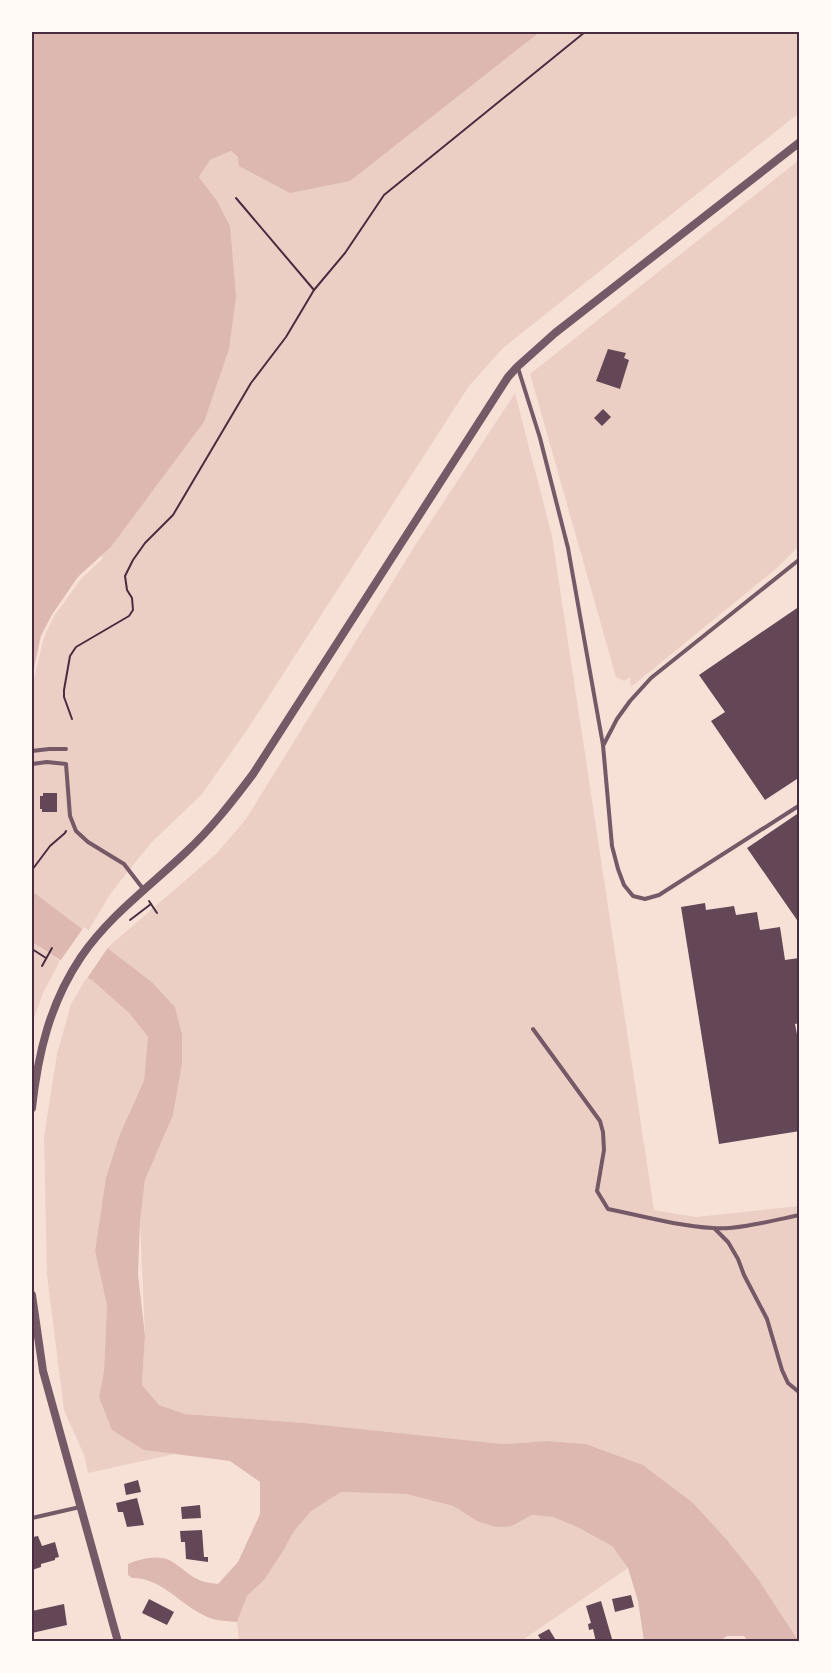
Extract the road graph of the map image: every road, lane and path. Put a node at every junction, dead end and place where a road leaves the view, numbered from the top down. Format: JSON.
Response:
{"nodes":[{"id":1,"x":585,"y":32,"type":"edge"},
{"id":2,"x":800,"y":141,"type":"edge"},
{"id":3,"x":236,"y":198,"type":"dead end"},
{"id":4,"x":314,"y":290,"type":"junction"},
{"id":5,"x":518,"y":367,"type":"junction"},
{"id":6,"x":800,"y":559,"type":"edge"},
{"id":7,"x":72,"y":719,"type":"dead end"},
{"id":8,"x":603,"y":745,"type":"junction"},
{"id":9,"x":66,"y":749,"type":"dead end"},
{"id":10,"x":32,"y":751,"type":"edge"},
{"id":11,"x":32,"y":764,"type":"edge"},
{"id":12,"x":800,"y":805,"type":"edge"},
{"id":13,"x":70,"y":816,"type":"junction"},
{"id":14,"x":32,"y":870,"type":"edge"},
{"id":15,"x":144,"y":890,"type":"junction"},
{"id":16,"x":151,"y":904,"type":"junction"},
{"id":17,"x":157,"y":913,"type":"dead end"},
{"id":18,"x":130,"y":920,"type":"dead end"},
{"id":19,"x":52,"y":948,"type":"dead end"},
{"id":20,"x":32,"y":949,"type":"edge"},
{"id":21,"x":46,"y":958,"type":"junction"},
{"id":22,"x":42,"y":966,"type":"dead end"},
{"id":23,"x":533,"y":1029,"type":"dead end"},
{"id":24,"x":32,"y":1108,"type":"edge"},
{"id":25,"x":800,"y":1215,"type":"edge"},
{"id":26,"x":715,"y":1229,"type":"junction"},
{"id":27,"x":32,"y":1295,"type":"edge"},
{"id":28,"x":800,"y":1394,"type":"edge"},
{"id":29,"x":80,"y":1507,"type":"junction"},
{"id":30,"x":32,"y":1518,"type":"edge"},
{"id":31,"x":118,"y":1641,"type":"edge"}],
"edges":[{"from":1,"to":4,"type":"path"},
{"from":2,"to":5,"type":"street"},
{"from":3,"to":4,"type":"path"},
{"from":4,"to":7,"type":"path"},
{"from":5,"to":8,"type":"lane"},
{"from":5,"to":15,"type":"street"},
{"from":6,"to":8,"type":"lane"},
{"from":8,"to":12,"type":"lane"},
{"from":9,"to":10,"type":"lane"},
{"from":11,"to":13,"type":"lane"},
{"from":13,"to":14,"type":"path"},
{"from":13,"to":15,"type":"lane"},
{"from":15,"to":16,"type":"path"},
{"from":15,"to":24,"type":"street"},
{"from":16,"to":17,"type":"path"},
{"from":16,"to":18,"type":"path"},
{"from":19,"to":21,"type":"path"},
{"from":20,"to":21,"type":"path"},
{"from":21,"to":22,"type":"path"},
{"from":23,"to":26,"type":"lane"},
{"from":25,"to":26,"type":"lane"},
{"from":26,"to":28,"type":"lane"},
{"from":27,"to":29,"type":"street"},
{"from":29,"to":30,"type":"lane"},
{"from":29,"to":31,"type":"street"}]}
